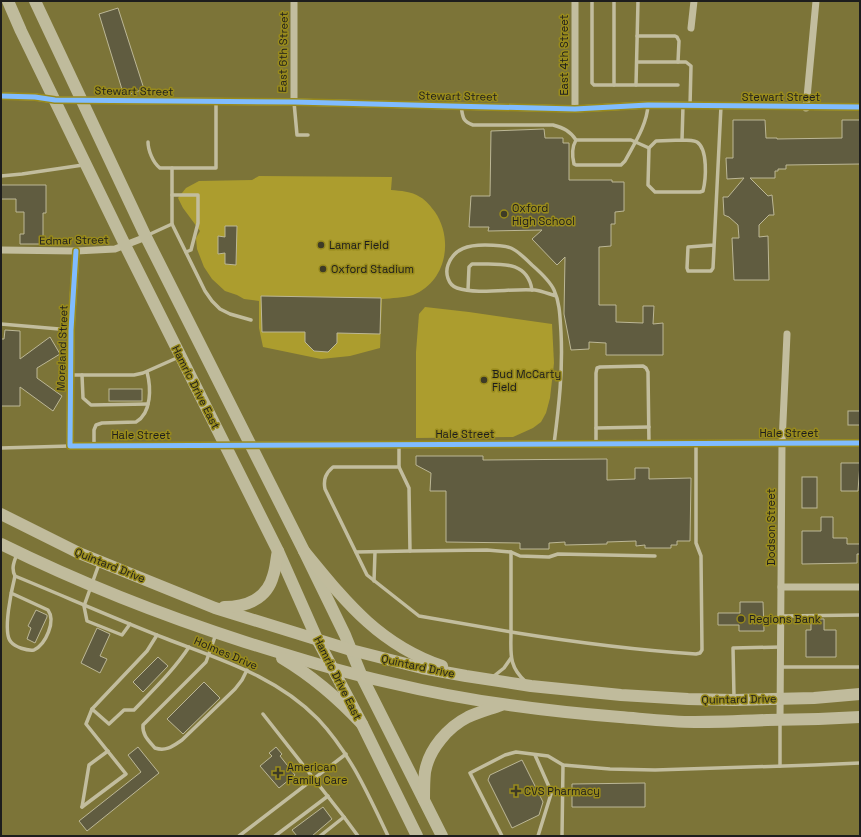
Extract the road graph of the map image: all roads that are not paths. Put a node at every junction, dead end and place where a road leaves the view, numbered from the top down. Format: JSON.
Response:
{"nodes":[{"id":1,"x":8,"y":1,"type":"edge"},
{"id":2,"x":35,"y":1,"type":"edge"},
{"id":3,"x":294,"y":1,"type":"edge"},
{"id":4,"x":576,"y":1,"type":"edge"},
{"id":5,"x":592,"y":1,"type":"edge"},
{"id":6,"x":614,"y":1,"type":"edge"},
{"id":7,"x":638,"y":1,"type":"edge"},
{"id":8,"x":694,"y":1,"type":"edge"},
{"id":9,"x":816,"y":1,"type":"edge"},
{"id":10,"x":691,"y":28,"type":"dead end"},
{"id":11,"x":637,"y":36,"type":"junction"},
{"id":12,"x":637,"y":62,"type":"junction"},
{"id":13,"x":678,"y":62,"type":"junction"},
{"id":14,"x":614,"y":85,"type":"junction"},
{"id":15,"x":636,"y":85,"type":"junction"},
{"id":16,"x":678,"y":85,"type":"dead end"},
{"id":17,"x":1,"y":96,"type":"edge"},
{"id":18,"x":55,"y":100,"type":"junction"},
{"id":19,"x":81,"y":100,"type":"junction"},
{"id":20,"x":216,"y":102,"type":"junction"},
{"id":21,"x":294,"y":102,"type":"junction"},
{"id":22,"x":461,"y":106,"type":"junction"},
{"id":23,"x":648,"y":106,"type":"junction"},
{"id":24,"x":687,"y":106,"type":"junction"},
{"id":25,"x":721,"y":106,"type":"junction"},
{"id":26,"x":860,"y":107,"type":"edge"},
{"id":27,"x":806,"y":108,"type":"junction"},
{"id":28,"x":575,"y":109,"type":"junction"},
{"id":29,"x":308,"y":135,"type":"dead end"},
{"id":30,"x":576,"y":140,"type":"junction"},
{"id":31,"x":682,"y":140,"type":"junction"},
{"id":32,"x":148,"y":142,"type":"dead end"},
{"id":33,"x":635,"y":142,"type":"junction"},
{"id":34,"x":649,"y":148,"type":"junction"},
{"id":35,"x":86,"y":164,"type":"junction"},
{"id":36,"x":172,"y":168,"type":"junction"},
{"id":37,"x":1,"y":176,"type":"edge"},
{"id":38,"x":172,"y":195,"type":"junction"},
{"id":39,"x":172,"y":224,"type":"junction"},
{"id":40,"x":146,"y":237,"type":"junction"},
{"id":41,"x":125,"y":245,"type":"junction"},
{"id":42,"x":714,"y":245,"type":"junction"},
{"id":43,"x":1,"y":250,"type":"edge"},
{"id":44,"x":76,"y":251,"type":"junction"},
{"id":45,"x":186,"y":252,"type":"junction"},
{"id":46,"x":468,"y":290,"type":"junction"},
{"id":47,"x":532,"y":290,"type":"junction"},
{"id":48,"x":556,"y":296,"type":"junction"},
{"id":49,"x":251,"y":320,"type":"dead end"},
{"id":50,"x":1,"y":324,"type":"edge"},
{"id":51,"x":71,"y":330,"type":"junction"},
{"id":52,"x":787,"y":334,"type":"dead end"},
{"id":53,"x":180,"y":356,"type":"junction"},
{"id":54,"x":146,"y":372,"type":"junction"},
{"id":55,"x":70,"y":375,"type":"junction"},
{"id":56,"x":82,"y":375,"type":"junction"},
{"id":57,"x":148,"y":404,"type":"junction"},
{"id":58,"x":649,"y":427,"type":"junction"},
{"id":59,"x":596,"y":428,"type":"junction"},
{"id":60,"x":782,"y":443,"type":"junction"},
{"id":61,"x":860,"y":443,"type":"edge"},
{"id":62,"x":225,"y":444,"type":"junction"},
{"id":63,"x":250,"y":444,"type":"junction"},
{"id":64,"x":399,"y":444,"type":"junction"},
{"id":65,"x":554,"y":444,"type":"junction"},
{"id":66,"x":596,"y":444,"type":"junction"},
{"id":67,"x":649,"y":444,"type":"junction"},
{"id":68,"x":696,"y":444,"type":"junction"},
{"id":69,"x":70,"y":446,"type":"junction"},
{"id":70,"x":94,"y":446,"type":"junction"},
{"id":71,"x":1,"y":448,"type":"edge"},
{"id":72,"x":399,"y":467,"type":"junction"},
{"id":73,"x":1,"y":514,"type":"edge"},
{"id":74,"x":1,"y":544,"type":"edge"},
{"id":75,"x":278,"y":551,"type":"junction"},
{"id":76,"x":304,"y":551,"type":"junction"},
{"id":77,"x":356,"y":552,"type":"junction"},
{"id":78,"x":375,"y":552,"type":"junction"},
{"id":79,"x":410,"y":552,"type":"junction"},
{"id":80,"x":511,"y":552,"type":"junction"},
{"id":81,"x":18,"y":553,"type":"junction"},
{"id":82,"x":655,"y":556,"type":"dead end"},
{"id":83,"x":100,"y":562,"type":"junction"},
{"id":84,"x":15,"y":576,"type":"junction"},
{"id":85,"x":374,"y":581,"type":"junction"},
{"id":86,"x":92,"y":585,"type":"junction"},
{"id":87,"x":781,"y":586,"type":"junction"},
{"id":88,"x":860,"y":587,"type":"edge"},
{"id":89,"x":11,"y":593,"type":"junction"},
{"id":90,"x":84,"y":606,"type":"junction"},
{"id":91,"x":215,"y":608,"type":"junction"},
{"id":92,"x":781,"y":616,"type":"junction"},
{"id":93,"x":860,"y":616,"type":"edge"},
{"id":94,"x":130,"y":624,"type":"junction"},
{"id":95,"x":511,"y":632,"type":"junction"},
{"id":96,"x":217,"y":633,"type":"junction"},
{"id":97,"x":156,"y":635,"type":"junction"},
{"id":98,"x":317,"y":639,"type":"junction"},
{"id":99,"x":189,"y":647,"type":"junction"},
{"id":100,"x":781,"y":647,"type":"junction"},
{"id":101,"x":266,"y":648,"type":"junction"},
{"id":102,"x":351,"y":650,"type":"junction"},
{"id":103,"x":209,"y":654,"type":"junction"},
{"id":104,"x":511,"y":658,"type":"junction"},
{"id":105,"x":780,"y":667,"type":"junction"},
{"id":106,"x":860,"y":667,"type":"edge"},
{"id":107,"x":333,"y":668,"type":"junction"},
{"id":108,"x":247,"y":670,"type":"junction"},
{"id":109,"x":362,"y":676,"type":"junction"},
{"id":110,"x":486,"y":679,"type":"junction"},
{"id":111,"x":531,"y":686,"type":"junction"},
{"id":112,"x":860,"y":694,"type":"edge"},
{"id":113,"x":780,"y":698,"type":"junction"},
{"id":114,"x":734,"y":700,"type":"junction"},
{"id":115,"x":503,"y":704,"type":"junction"},
{"id":116,"x":92,"y":709,"type":"junction"},
{"id":117,"x":263,"y":714,"type":"dead end"},
{"id":118,"x":860,"y":716,"type":"edge"},
{"id":119,"x":780,"y":720,"type":"junction"},
{"id":120,"x":362,"y":724,"type":"junction"},
{"id":121,"x":108,"y":751,"type":"junction"},
{"id":122,"x":346,"y":754,"type":"junction"},
{"id":123,"x":535,"y":755,"type":"junction"},
{"id":124,"x":860,"y":763,"type":"edge"},
{"id":125,"x":564,"y":765,"type":"junction"},
{"id":126,"x":780,"y":766,"type":"junction"},
{"id":127,"x":313,"y":778,"type":"junction"},
{"id":128,"x":328,"y":796,"type":"junction"},
{"id":129,"x":424,"y":800,"type":"junction"},
{"id":130,"x":344,"y":817,"type":"junction"},
{"id":131,"x":357,"y":834,"type":"edge"},
{"id":132,"x":240,"y":836,"type":"edge"},
{"id":133,"x":275,"y":836,"type":"edge"},
{"id":134,"x":320,"y":836,"type":"edge"},
{"id":135,"x":351,"y":836,"type":"edge"},
{"id":136,"x":388,"y":836,"type":"edge"},
{"id":137,"x":417,"y":836,"type":"edge"},
{"id":138,"x":442,"y":836,"type":"edge"},
{"id":139,"x":502,"y":836,"type":"edge"},
{"id":140,"x":538,"y":836,"type":"edge"},
{"id":141,"x":562,"y":836,"type":"edge"}],
"edges":[{"from":1,"to":18,"type":"main road","name":"Hamric Drive East"},
{"from":2,"to":19,"type":"main road","name":"Hamric Drive East"},
{"from":3,"to":21,"type":"street","name":"East 6th Street"},
{"from":4,"to":28,"type":"street","name":"East 4th Street"},
{"from":5,"to":14,"type":"lane"},
{"from":6,"to":14,"type":"lane"},
{"from":7,"to":11,"type":"lane"},
{"from":8,"to":10,"type":"street"},
{"from":9,"to":27,"type":"street"},
{"from":11,"to":12,"type":"lane"},
{"from":11,"to":13,"type":"lane"},
{"from":12,"to":13,"type":"lane"},
{"from":12,"to":15,"type":"lane"},
{"from":13,"to":24,"type":"lane"},
{"from":14,"to":15,"type":"lane"},
{"from":15,"to":16,"type":"lane"},
{"from":17,"to":18,"type":"street","name":"Stewart Street"},
{"from":18,"to":19,"type":"street","name":"Stewart Street"},
{"from":18,"to":35,"type":"main road","name":"Hamric Drive East"},
{"from":19,"to":20,"type":"street","name":"Stewart Street"},
{"from":19,"to":40,"type":"main road","name":"Hamric Drive East"},
{"from":20,"to":21,"type":"street","name":"Stewart Street"},
{"from":20,"to":36,"type":"lane"},
{"from":21,"to":22,"type":"street","name":"Stewart Street"},
{"from":21,"to":29,"type":"lane"},
{"from":22,"to":28,"type":"street","name":"Stewart Street"},
{"from":22,"to":30,"type":"lane"},
{"from":23,"to":24,"type":"street","name":"Stewart Street"},
{"from":23,"to":28,"type":"street","name":"Stewart Street"},
{"from":23,"to":33,"type":"lane"},
{"from":24,"to":25,"type":"street","name":"Stewart Street"},
{"from":24,"to":31,"type":"lane"},
{"from":25,"to":27,"type":"street","name":"Stewart Street"},
{"from":25,"to":42,"type":"lane"},
{"from":26,"to":27,"type":"street","name":"Stewart Street"},
{"from":30,"to":33,"type":"lane"},
{"from":30,"to":33,"type":"lane"},
{"from":31,"to":34,"type":"lane"},
{"from":31,"to":34,"type":"lane"},
{"from":32,"to":36,"type":"lane"},
{"from":33,"to":34,"type":"lane"},
{"from":35,"to":37,"type":"lane"},
{"from":35,"to":41,"type":"main road","name":"Hamric Drive East"},
{"from":36,"to":38,"type":"lane"},
{"from":38,"to":39,"type":"lane"},
{"from":38,"to":45,"type":"lane"},
{"from":39,"to":40,"type":"lane"},
{"from":39,"to":45,"type":"lane"},
{"from":40,"to":41,"type":"street","name":"Edmar Street"},
{"from":40,"to":63,"type":"main road","name":"Hamric Drive East"},
{"from":41,"to":44,"type":"street","name":"Edmar Street"},
{"from":41,"to":53,"type":"main road","name":"Hamric Drive East"},
{"from":42,"to":42,"type":"lane"},
{"from":43,"to":44,"type":"street","name":"Edmar Street"},
{"from":44,"to":51,"type":"street","name":"Moreland Street"},
{"from":45,"to":49,"type":"lane"},
{"from":46,"to":47,"type":"lane"},
{"from":46,"to":47,"type":"lane"},
{"from":46,"to":48,"type":"lane"},
{"from":47,"to":48,"type":"lane"},
{"from":48,"to":65,"type":"lane"},
{"from":50,"to":51,"type":"lane"},
{"from":51,"to":55,"type":"street","name":"Moreland Street"},
{"from":52,"to":60,"type":"street","name":"Dodson Street"},
{"from":53,"to":54,"type":"lane"},
{"from":53,"to":62,"type":"main road","name":"Hamric Drive East"},
{"from":54,"to":56,"type":"lane"},
{"from":54,"to":57,"type":"lane"},
{"from":55,"to":56,"type":"lane"},
{"from":55,"to":69,"type":"street","name":"Moreland Street"},
{"from":56,"to":57,"type":"lane"},
{"from":57,"to":70,"type":"lane"},
{"from":58,"to":59,"type":"lane"},
{"from":58,"to":59,"type":"lane"},
{"from":58,"to":67,"type":"lane"},
{"from":59,"to":66,"type":"lane"},
{"from":60,"to":61,"type":"street","name":"Hale Street"},
{"from":60,"to":68,"type":"street","name":"Hale Street"},
{"from":60,"to":87,"type":"street","name":"Dodson Street"},
{"from":62,"to":63,"type":"street","name":"Hale Street"},
{"from":62,"to":70,"type":"street","name":"Hale Street"},
{"from":62,"to":75,"type":"main road","name":"Hamric Drive East"},
{"from":63,"to":64,"type":"street","name":"Hale Street"},
{"from":63,"to":76,"type":"main road","name":"Hamric Drive East"},
{"from":64,"to":65,"type":"street","name":"Hale Street"},
{"from":64,"to":72,"type":"lane"},
{"from":65,"to":66,"type":"street","name":"Hale Street"},
{"from":66,"to":67,"type":"street","name":"Hale Street"},
{"from":67,"to":68,"type":"street","name":"Hale Street"},
{"from":68,"to":95,"type":"lane"},
{"from":69,"to":70,"type":"street","name":"Hale Street"},
{"from":69,"to":71,"type":"lane"},
{"from":72,"to":77,"type":"lane"},
{"from":72,"to":79,"type":"lane"},
{"from":73,"to":83,"type":"highway","name":"Quintard Drive"},
{"from":74,"to":81,"type":"highway","name":"Quintard Drive"},
{"from":75,"to":91,"type":"highway"},
{"from":75,"to":98,"type":"main road","name":"Hamric Drive East"},
{"from":76,"to":102,"type":"main road","name":"Hamric Drive East"},
{"from":76,"to":110,"type":"highway"},
{"from":77,"to":78,"type":"lane"},
{"from":77,"to":85,"type":"lane"},
{"from":78,"to":79,"type":"lane"},
{"from":78,"to":85,"type":"lane"},
{"from":79,"to":80,"type":"lane"},
{"from":80,"to":82,"type":"lane"},
{"from":80,"to":95,"type":"lane"},
{"from":81,"to":84,"type":"lane"},
{"from":81,"to":86,"type":"highway","name":"Quintard Drive"},
{"from":83,"to":86,"type":"lane"},
{"from":83,"to":91,"type":"highway","name":"Quintard Drive"},
{"from":84,"to":89,"type":"lane"},
{"from":84,"to":90,"type":"lane","name":"Holmes Drive"},
{"from":85,"to":95,"type":"lane"},
{"from":86,"to":90,"type":"lane"},
{"from":86,"to":96,"type":"highway","name":"Quintard Drive"},
{"from":87,"to":88,"type":"street"},
{"from":87,"to":92,"type":"street","name":"Dodson Street"},
{"from":89,"to":89,"type":"lane"},
{"from":90,"to":94,"type":"lane","name":"Holmes Drive"},
{"from":90,"to":94,"type":"lane"},
{"from":91,"to":98,"type":"highway","name":"Quintard Drive"},
{"from":92,"to":93,"type":"lane"},
{"from":92,"to":100,"type":"street","name":"Dodson Street"},
{"from":94,"to":97,"type":"lane","name":"Holmes Drive"},
{"from":95,"to":104,"type":"lane"},
{"from":96,"to":101,"type":"highway","name":"Quintard Drive"},
{"from":96,"to":103,"type":"lane"},
{"from":97,"to":99,"type":"lane","name":"Holmes Drive"},
{"from":97,"to":116,"type":"lane"},
{"from":98,"to":102,"type":"highway","name":"Quintard Drive"},
{"from":98,"to":107,"type":"main road","name":"Hamric Drive East"},
{"from":99,"to":103,"type":"lane","name":"Holmes Drive"},
{"from":99,"to":116,"type":"lane"},
{"from":100,"to":105,"type":"street","name":"Dodson Street"},
{"from":100,"to":114,"type":"lane"},
{"from":101,"to":107,"type":"highway","name":"Quintard Drive"},
{"from":101,"to":120,"type":"highway"},
{"from":102,"to":109,"type":"main road","name":"Hamric Drive East"},
{"from":102,"to":110,"type":"highway","name":"Quintard Drive"},
{"from":103,"to":108,"type":"lane","name":"Holmes Drive"},
{"from":103,"to":108,"type":"lane"},
{"from":104,"to":110,"type":"lane"},
{"from":104,"to":111,"type":"lane"},
{"from":105,"to":106,"type":"lane"},
{"from":105,"to":113,"type":"street","name":"Dodson Street"},
{"from":107,"to":109,"type":"highway","name":"Quintard Drive"},
{"from":107,"to":120,"type":"main road","name":"Hamric Drive East"},
{"from":108,"to":122,"type":"lane","name":"Holmes Drive"},
{"from":109,"to":115,"type":"highway","name":"Quintard Drive"},
{"from":109,"to":129,"type":"main road","name":"Hamric Drive East"},
{"from":110,"to":111,"type":"highway","name":"Quintard Drive"},
{"from":111,"to":114,"type":"highway","name":"Quintard Drive"},
{"from":112,"to":113,"type":"highway","name":"Quintard Drive"},
{"from":113,"to":114,"type":"highway","name":"Quintard Drive"},
{"from":113,"to":119,"type":"street","name":"Dodson Street"},
{"from":115,"to":119,"type":"highway","name":"Quintard Drive"},
{"from":115,"to":129,"type":"highway"},
{"from":116,"to":121,"type":"lane"},
{"from":117,"to":127,"type":"lane"},
{"from":118,"to":119,"type":"highway","name":"Quintard Drive"},
{"from":119,"to":126,"type":"lane"},
{"from":120,"to":137,"type":"main road","name":"Hamric Drive East"},
{"from":121,"to":121,"type":"lane"},
{"from":122,"to":127,"type":"lane"},
{"from":122,"to":136,"type":"lane","name":"Holmes Drive"},
{"from":123,"to":125,"type":"lane"},
{"from":123,"to":139,"type":"lane"},
{"from":123,"to":140,"type":"lane"},
{"from":124,"to":126,"type":"lane"},
{"from":125,"to":126,"type":"lane"},
{"from":125,"to":141,"type":"lane"},
{"from":127,"to":128,"type":"lane"},
{"from":127,"to":132,"type":"lane"},
{"from":128,"to":130,"type":"lane"},
{"from":128,"to":133,"type":"lane"},
{"from":129,"to":138,"type":"main road","name":"Hamric Drive East"},
{"from":130,"to":131,"type":"lane"},
{"from":130,"to":134,"type":"lane"},
{"from":131,"to":135,"type":"lane"}]}
